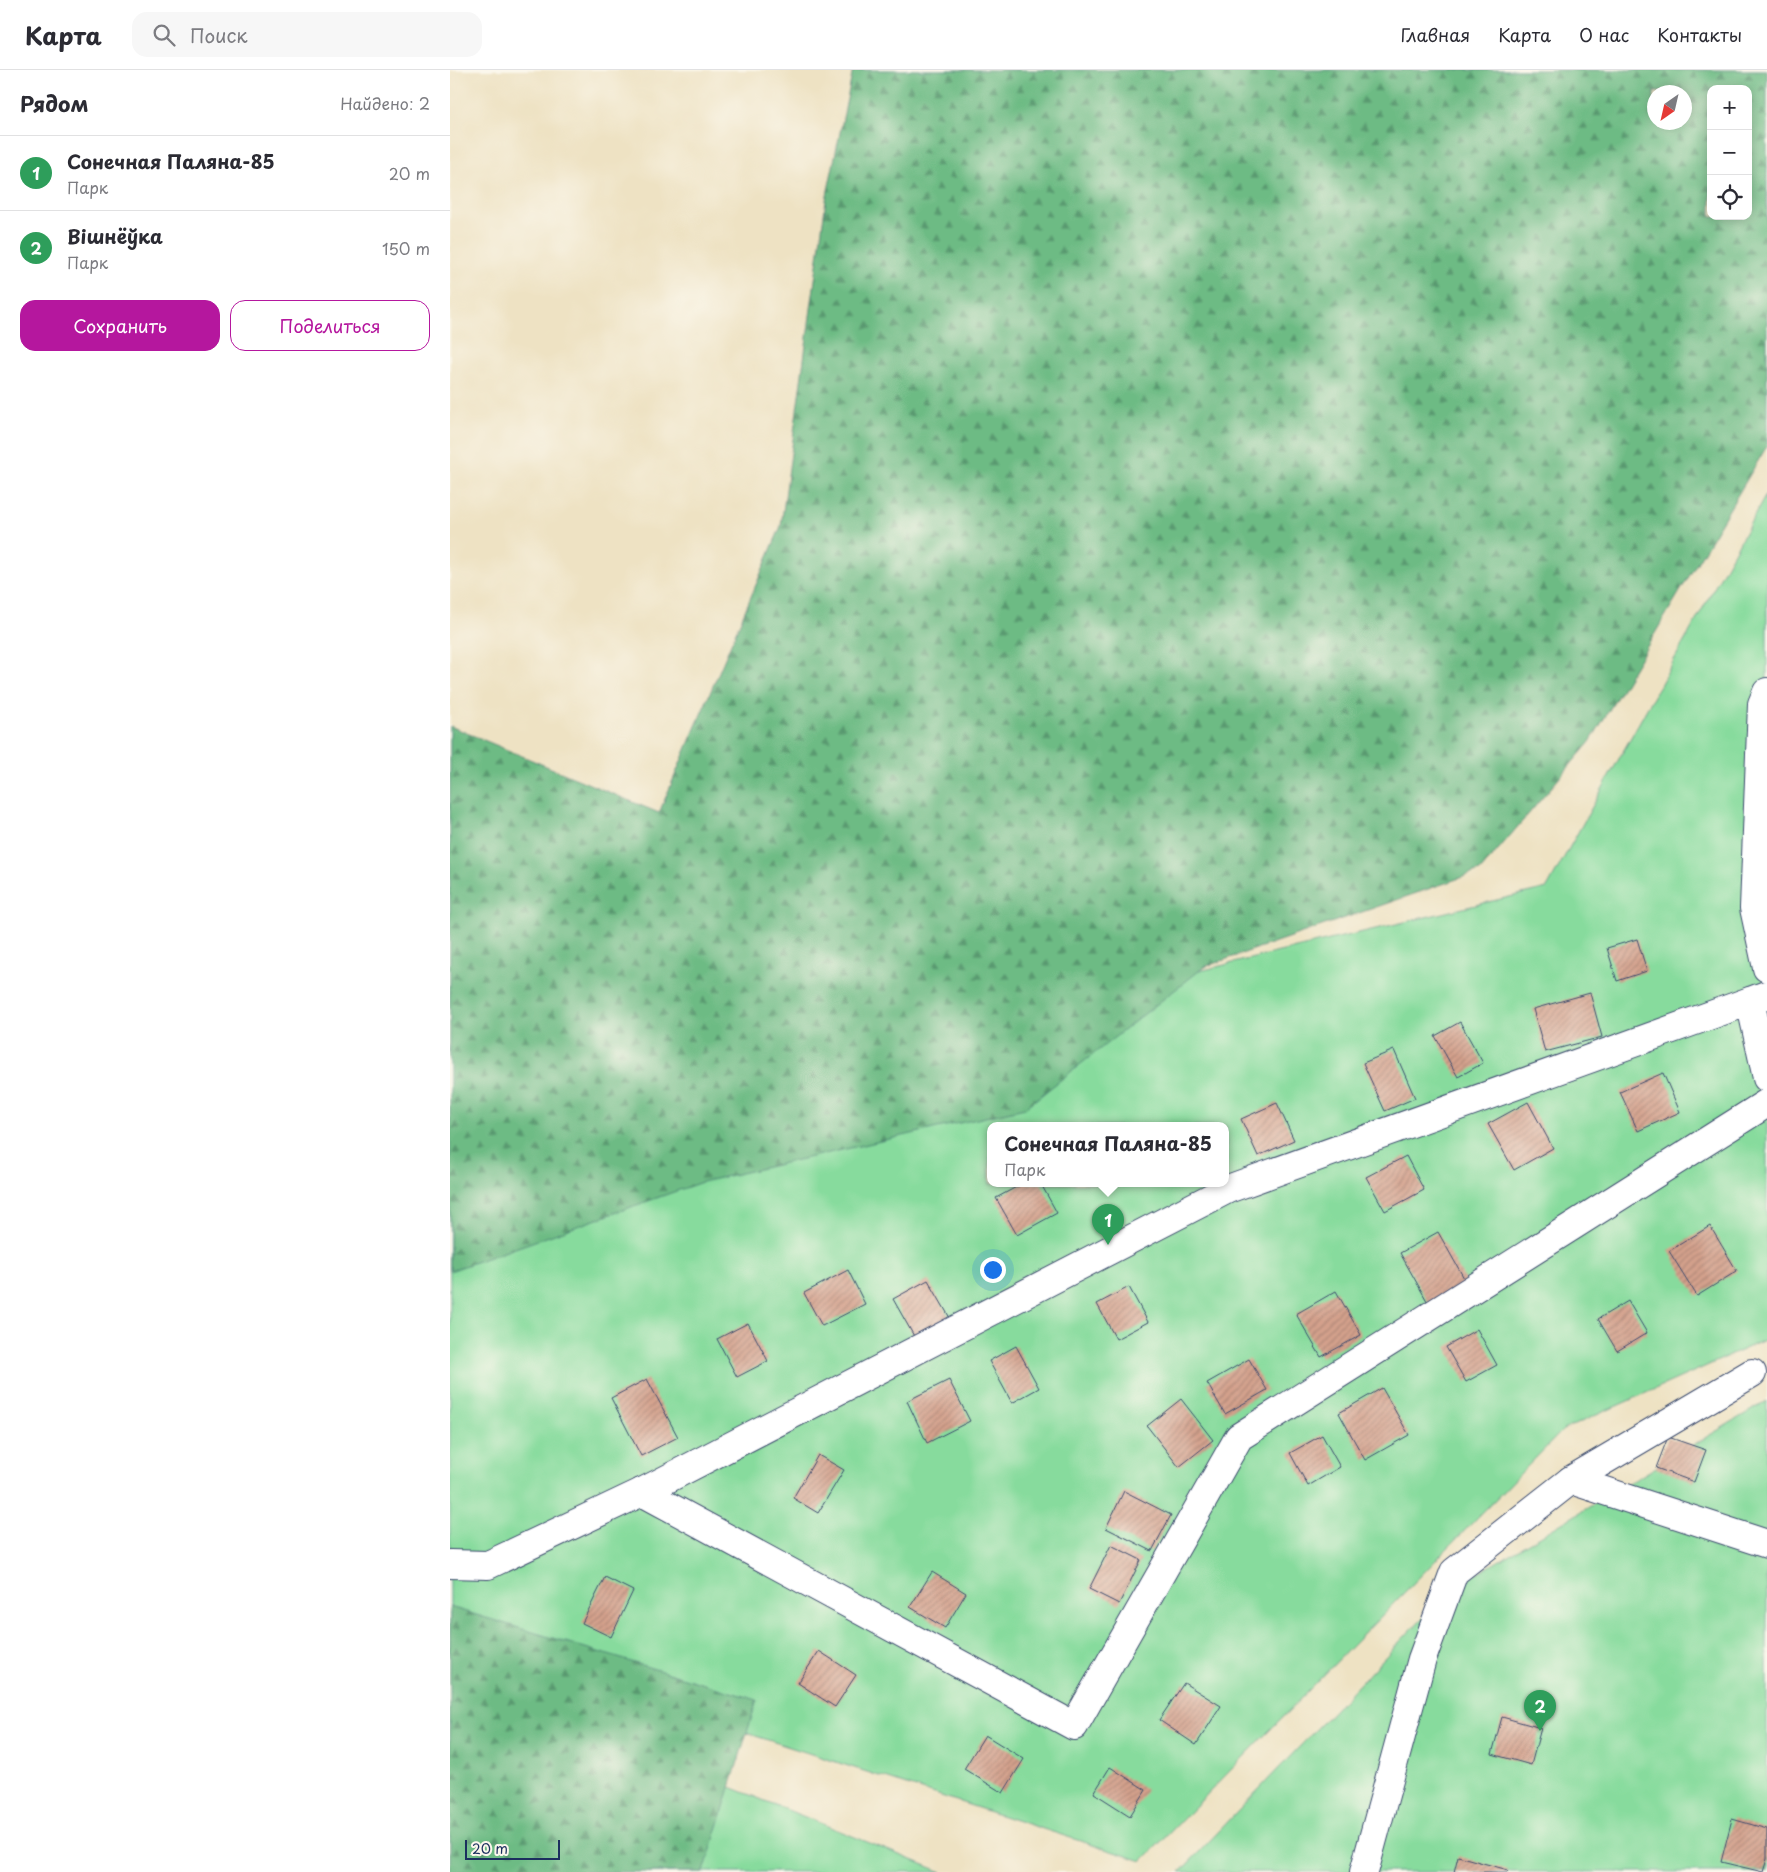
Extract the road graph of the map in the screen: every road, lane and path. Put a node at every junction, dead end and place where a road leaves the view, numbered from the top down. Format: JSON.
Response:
{"nodes":[{"id":1,"x":1767,"y":692,"type":"edge"},
{"id":2,"x":1767,"y":968,"type":"edge"},
{"id":3,"x":1758,"y":998,"type":"edge"},
{"id":4,"x":1767,"y":1078,"type":"edge"},
{"id":5,"x":1767,"y":1103,"type":"edge"},
{"id":6,"x":1752,"y":1373,"type":"dead end"},
{"id":7,"x":1571,"y":1480,"type":"junction"},
{"id":8,"x":642,"y":1492,"type":"junction"},
{"id":9,"x":1767,"y":1544,"type":"edge"},
{"id":10,"x":450,"y":1564,"type":"edge"},
{"id":11,"x":1364,"y":1872,"type":"edge"}],
"edges":[{"from":1,"to":2,"type":"street"},
{"from":3,"to":4,"type":"street"},
{"from":3,"to":8,"type":"street"},
{"from":5,"to":8,"type":"street"},
{"from":6,"to":7,"type":"street"},
{"from":7,"to":9,"type":"street"},
{"from":7,"to":11,"type":"street"},
{"from":8,"to":10,"type":"street"}]}
